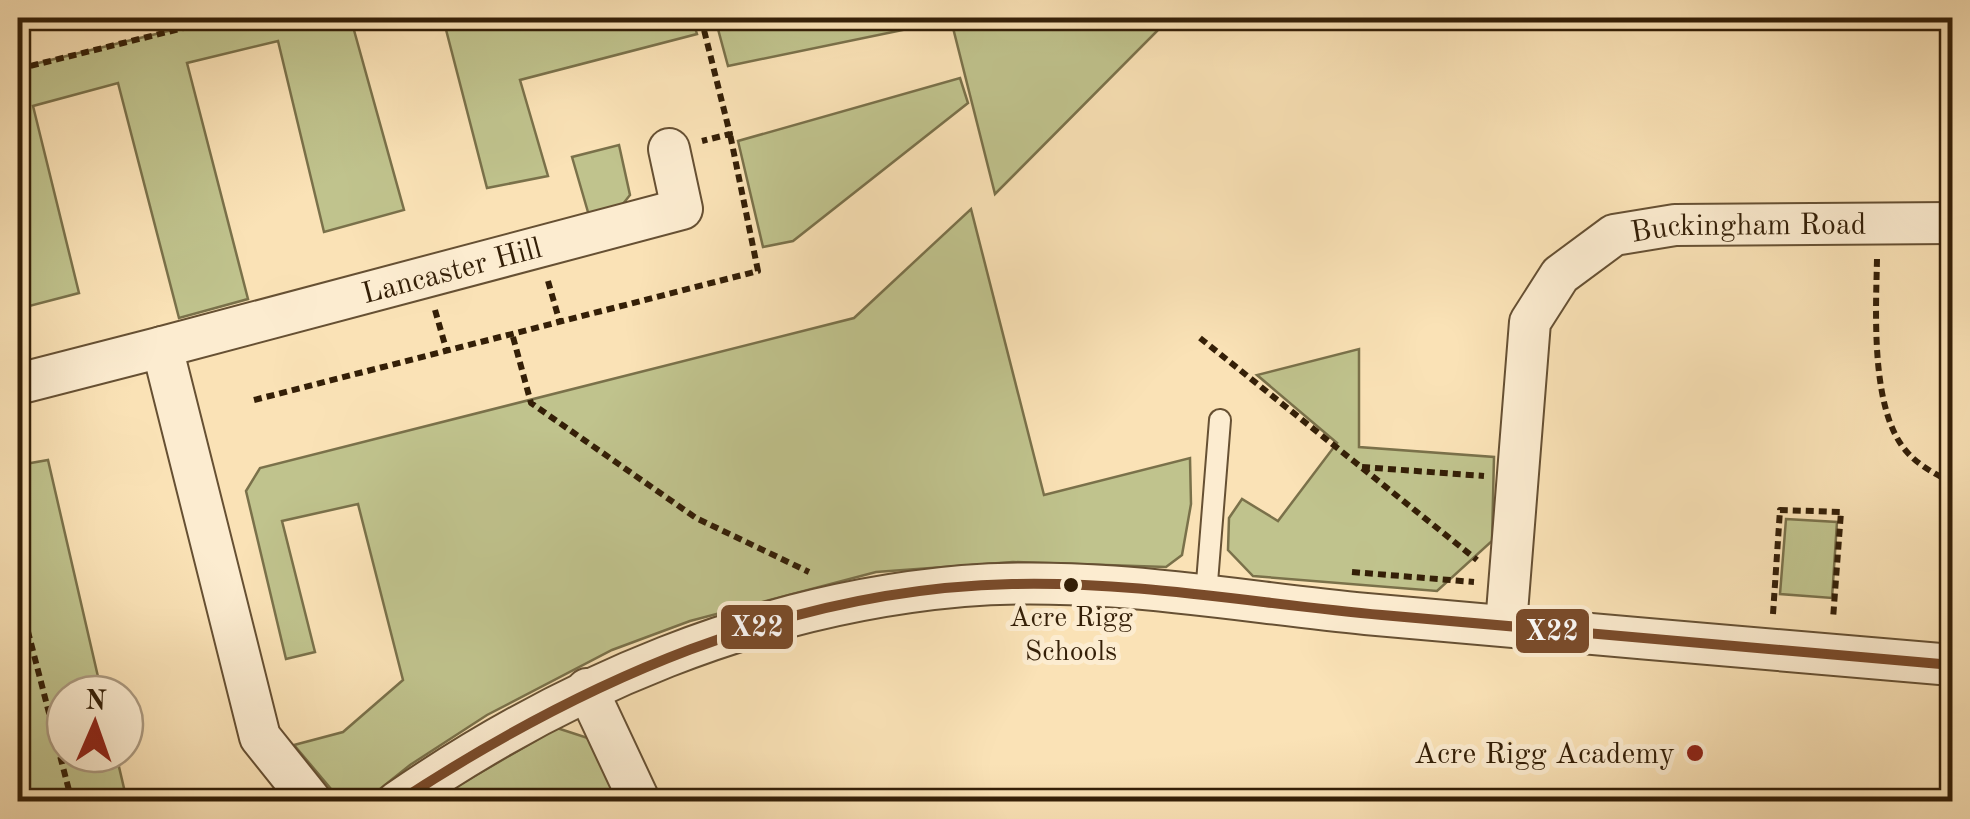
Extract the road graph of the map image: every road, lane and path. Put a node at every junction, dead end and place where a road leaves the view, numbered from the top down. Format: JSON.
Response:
{"nodes":[{"id":1,"x":224,"y":18,"type":"edge"},
{"id":2,"x":701,"y":18,"type":"edge"},
{"id":3,"x":18,"y":69,"type":"edge"},
{"id":4,"x":730,"y":134,"type":"junction"},
{"id":5,"x":669,"y":149,"type":"joint"},
{"id":6,"x":1878,"y":223,"type":"junction"},
{"id":7,"x":1952,"y":223,"type":"edge"},
{"id":8,"x":513,"y":337,"type":"junction"},
{"id":9,"x":1200,"y":338,"type":"dead end"},
{"id":10,"x":162,"y":346,"type":"junction"},
{"id":11,"x":18,"y":384,"type":"edge"},
{"id":12,"x":254,"y":400,"type":"dead end"},
{"id":13,"x":1220,"y":420,"type":"dead end"},
{"id":14,"x":1361,"y":467,"type":"junction"},
{"id":15,"x":1518,"y":479,"type":"junction"},
{"id":16,"x":1952,"y":482,"type":"edge"},
{"id":17,"x":809,"y":572,"type":"dead end"},
{"id":18,"x":1509,"y":586,"type":"junction"},
{"id":19,"x":18,"y":593,"type":"edge"},
{"id":20,"x":1206,"y":595,"type":"junction"},
{"id":21,"x":1506,"y":625,"type":"junction"},
{"id":22,"x":1771,"y":650,"type":"junction"},
{"id":23,"x":1830,"y":654,"type":"junction"},
{"id":24,"x":1952,"y":665,"type":"edge"},
{"id":25,"x":587,"y":689,"type":"junction"},
{"id":26,"x":72,"y":802,"type":"edge"},
{"id":27,"x":312,"y":802,"type":"edge"},
{"id":28,"x":397,"y":802,"type":"edge"},
{"id":29,"x":640,"y":802,"type":"edge"}],
"edges":[{"from":1,"to":3,"type":"path"},
{"from":2,"to":4,"type":"path"},
{"from":4,"to":5,"type":"path"},
{"from":4,"to":8,"type":"path"},
{"from":5,"to":10,"type":"street","name":"Lancaster Hill"},
{"from":6,"to":7,"type":"street","name":"Buckingham Road"},
{"from":6,"to":15,"type":"street","name":"Buckingham Road"},
{"from":6,"to":16,"type":"path"},
{"from":8,"to":12,"type":"path"},
{"from":8,"to":17,"type":"path"},
{"from":9,"to":14,"type":"path"},
{"from":10,"to":11,"type":"street","name":"Lancaster Hill"},
{"from":10,"to":27,"type":"street"},
{"from":13,"to":20,"type":"lane"},
{"from":14,"to":15,"type":"path"},
{"from":14,"to":18,"type":"path"},
{"from":15,"to":18,"type":"street","name":"Buckingham Road"},
{"from":18,"to":21,"type":"street","name":"Buckingham Road"},
{"from":19,"to":26,"type":"path"},
{"from":20,"to":21,"type":"street"},
{"from":20,"to":25,"type":"street"},
{"from":21,"to":22,"type":"street"},
{"from":22,"to":23,"type":"street"},
{"from":22,"to":23,"type":"path"},
{"from":23,"to":24,"type":"street"},
{"from":25,"to":28,"type":"street"},
{"from":25,"to":29,"type":"street"}]}
